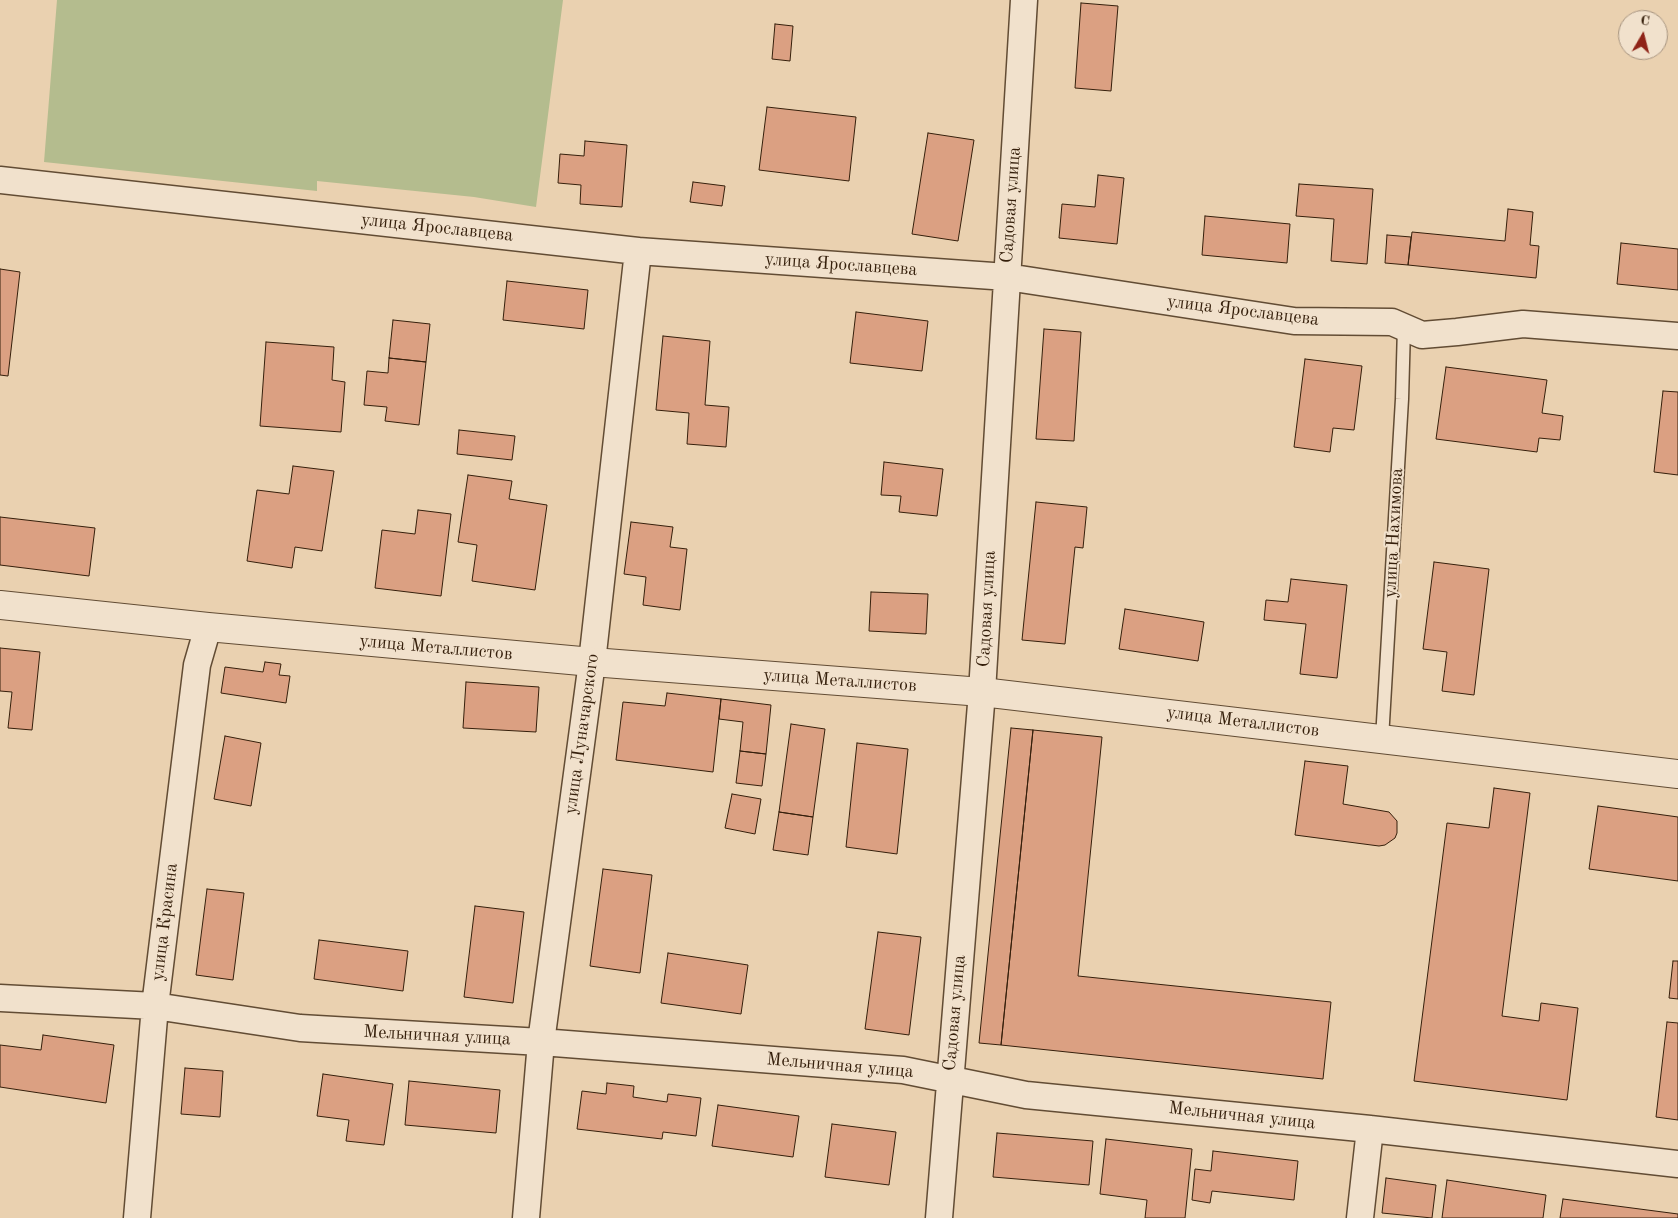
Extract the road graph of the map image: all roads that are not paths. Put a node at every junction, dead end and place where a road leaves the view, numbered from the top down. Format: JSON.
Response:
{"nodes":[{"id":1,"x":1024,"y":0,"type":"edge"},
{"id":2,"x":0,"y":180,"type":"edge"},
{"id":3,"x":638,"y":251,"type":"junction"},
{"id":4,"x":1007,"y":277,"type":"junction"},
{"id":5,"x":1404,"y":327,"type":"junction"},
{"id":6,"x":1678,"y":336,"type":"edge"},
{"id":7,"x":0,"y":605,"type":"edge"},
{"id":8,"x":208,"y":627,"type":"junction"},
{"id":9,"x":592,"y":662,"type":"junction"},
{"id":10,"x":982,"y":692,"type":"junction"},
{"id":11,"x":1382,"y":739,"type":"junction"},
{"id":12,"x":1678,"y":774,"type":"edge"},
{"id":13,"x":0,"y":998,"type":"edge"},
{"id":14,"x":155,"y":1006,"type":"junction"},
{"id":15,"x":541,"y":1042,"type":"junction"},
{"id":16,"x":950,"y":1080,"type":"junction"},
{"id":17,"x":1370,"y":1129,"type":"junction"},
{"id":18,"x":1678,"y":1164,"type":"edge"},
{"id":19,"x":137,"y":1218,"type":"edge"},
{"id":20,"x":526,"y":1218,"type":"edge"},
{"id":21,"x":939,"y":1218,"type":"edge"},
{"id":22,"x":1360,"y":1218,"type":"edge"}],
"edges":[{"from":1,"to":4,"type":"street","name":"Садовая улица"},
{"from":2,"to":3,"type":"street","name":"улица Ярославцева"},
{"from":3,"to":4,"type":"street","name":"улица Ярославцева"},
{"from":3,"to":9,"type":"street","name":"улица Луначарского"},
{"from":4,"to":5,"type":"street","name":"улица Ярославцева"},
{"from":4,"to":10,"type":"street","name":"Садовая улица"},
{"from":5,"to":6,"type":"street","name":"улица Ярославцева"},
{"from":5,"to":11,"type":"lane","name":"улица Нахимова"},
{"from":7,"to":8,"type":"street","name":"улица Металлистов"},
{"from":8,"to":9,"type":"street","name":"улица Металлистов"},
{"from":8,"to":14,"type":"street","name":"улица Красина"},
{"from":9,"to":10,"type":"street","name":"улица Металлистов"},
{"from":9,"to":15,"type":"street","name":"улица Луначарского"},
{"from":10,"to":11,"type":"street","name":"улица Металлистов"},
{"from":10,"to":16,"type":"street","name":"Садовая улица"},
{"from":11,"to":12,"type":"street","name":"улица Металлистов"},
{"from":13,"to":14,"type":"street","name":"Мельничная улица"},
{"from":14,"to":15,"type":"street","name":"Мельничная улица"},
{"from":14,"to":19,"type":"street","name":"улица Красина"},
{"from":15,"to":16,"type":"street","name":"Мельничная улица"},
{"from":15,"to":20,"type":"street","name":"улица Луначарского"},
{"from":16,"to":17,"type":"street","name":"Мельничная улица"},
{"from":16,"to":21,"type":"street","name":"Садовая улица"},
{"from":17,"to":18,"type":"street","name":"Мельничная улица"},
{"from":17,"to":22,"type":"street"}]}
